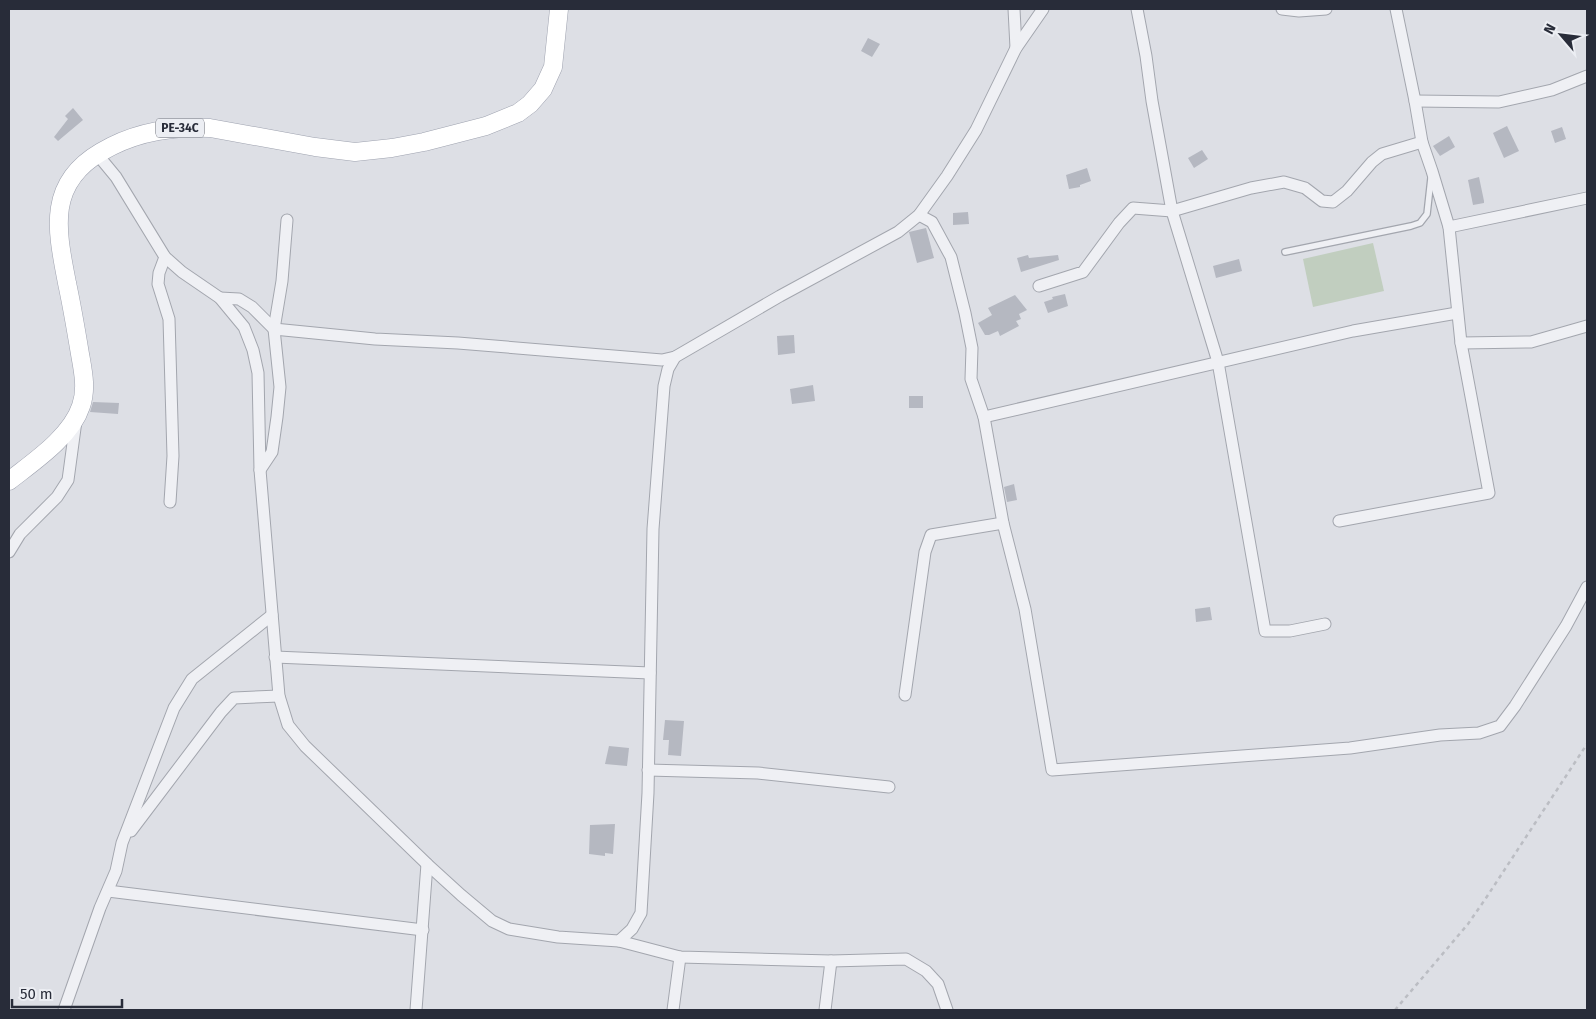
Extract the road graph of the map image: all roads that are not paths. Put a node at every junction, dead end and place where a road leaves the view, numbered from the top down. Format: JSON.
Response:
{"nodes":[{"id":1,"x":559,"y":9,"type":"edge"},
{"id":2,"x":1014,"y":9,"type":"edge"},
{"id":3,"x":1044,"y":9,"type":"edge"},
{"id":4,"x":1137,"y":9,"type":"edge"},
{"id":5,"x":1282,"y":9,"type":"edge"},
{"id":6,"x":1326,"y":9,"type":"edge"},
{"id":7,"x":1396,"y":9,"type":"edge"},
{"id":8,"x":1016,"y":48,"type":"junction"},
{"id":9,"x":1587,"y":76,"type":"edge"},
{"id":10,"x":1415,"y":101,"type":"junction"},
{"id":11,"x":1422,"y":142,"type":"junction"},
{"id":12,"x":97,"y":154,"type":"junction"},
{"id":13,"x":1432,"y":171,"type":"junction"},
{"id":14,"x":1587,"y":198,"type":"edge"},
{"id":15,"x":1172,"y":211,"type":"junction"},
{"id":16,"x":918,"y":215,"type":"junction"},
{"id":17,"x":287,"y":220,"type":"dead end"},
{"id":18,"x":1449,"y":227,"type":"junction"},
{"id":19,"x":1285,"y":252,"type":"dead end"},
{"id":20,"x":165,"y":256,"type":"junction"},
{"id":21,"x":1040,"y":286,"type":"dead end"},
{"id":22,"x":220,"y":298,"type":"junction"},
{"id":23,"x":1457,"y":313,"type":"junction"},
{"id":24,"x":1587,"y":326,"type":"edge"},
{"id":25,"x":274,"y":330,"type":"junction"},
{"id":26,"x":1461,"y":343,"type":"junction"},
{"id":27,"x":674,"y":357,"type":"junction"},
{"id":28,"x":1218,"y":362,"type":"junction"},
{"id":29,"x":77,"y":417,"type":"junction"},
{"id":30,"x":984,"y":417,"type":"junction"},
{"id":31,"x":260,"y":470,"type":"junction"},
{"id":32,"x":9,"y":481,"type":"edge"},
{"id":33,"x":170,"y":502,"type":"dead end"},
{"id":34,"x":1339,"y":521,"type":"dead end"},
{"id":35,"x":1003,"y":523,"type":"junction"},
{"id":36,"x":9,"y":552,"type":"edge"},
{"id":37,"x":1587,"y":587,"type":"edge"},
{"id":38,"x":272,"y":615,"type":"junction"},
{"id":39,"x":1325,"y":624,"type":"dead end"},
{"id":40,"x":275,"y":657,"type":"junction"},
{"id":41,"x":650,"y":673,"type":"junction"},
{"id":42,"x":905,"y":695,"type":"dead end"},
{"id":43,"x":279,"y":696,"type":"junction"},
{"id":44,"x":648,"y":770,"type":"junction"},
{"id":45,"x":889,"y":787,"type":"dead end"},
{"id":46,"x":122,"y":843,"type":"junction"},
{"id":47,"x":427,"y":864,"type":"junction"},
{"id":48,"x":108,"y":891,"type":"junction"},
{"id":49,"x":423,"y":930,"type":"junction"},
{"id":50,"x":619,"y":941,"type":"junction"},
{"id":51,"x":680,"y":957,"type":"junction"},
{"id":52,"x":831,"y":961,"type":"junction"},
{"id":53,"x":64,"y":1010,"type":"edge"},
{"id":54,"x":416,"y":1010,"type":"edge"},
{"id":55,"x":673,"y":1010,"type":"edge"},
{"id":56,"x":825,"y":1010,"type":"edge"},
{"id":57,"x":947,"y":1010,"type":"edge"}],
"edges":[{"from":1,"to":12,"type":"main road","number":"PE-34C"},
{"from":2,"to":8,"type":"street"},
{"from":3,"to":8,"type":"street"},
{"from":4,"to":15,"type":"street"},
{"from":5,"to":6,"type":"street"},
{"from":7,"to":10,"type":"street"},
{"from":8,"to":16,"type":"street"},
{"from":9,"to":10,"type":"street"},
{"from":10,"to":11,"type":"street"},
{"from":11,"to":13,"type":"street"},
{"from":11,"to":15,"type":"street"},
{"from":12,"to":20,"type":"street"},
{"from":12,"to":29,"type":"main road","number":"PE-34C"},
{"from":13,"to":18,"type":"street"},
{"from":13,"to":19,"type":"lane"},
{"from":14,"to":18,"type":"street"},
{"from":15,"to":21,"type":"street"},
{"from":15,"to":28,"type":"street"},
{"from":16,"to":27,"type":"street"},
{"from":16,"to":30,"type":"street"},
{"from":17,"to":25,"type":"street"},
{"from":18,"to":23,"type":"street"},
{"from":20,"to":22,"type":"street"},
{"from":20,"to":33,"type":"street"},
{"from":22,"to":25,"type":"street"},
{"from":22,"to":31,"type":"street"},
{"from":23,"to":26,"type":"street"},
{"from":23,"to":28,"type":"street"},
{"from":24,"to":26,"type":"street"},
{"from":25,"to":27,"type":"street"},
{"from":25,"to":31,"type":"street"},
{"from":26,"to":34,"type":"street"},
{"from":27,"to":41,"type":"street"},
{"from":28,"to":30,"type":"street"},
{"from":28,"to":39,"type":"street"},
{"from":29,"to":32,"type":"main road","number":"PE-34C"},
{"from":29,"to":36,"type":"street"},
{"from":30,"to":35,"type":"street"},
{"from":31,"to":38,"type":"street"},
{"from":35,"to":37,"type":"street"},
{"from":35,"to":42,"type":"street"},
{"from":38,"to":40,"type":"street"},
{"from":38,"to":46,"type":"street"},
{"from":40,"to":41,"type":"street"},
{"from":40,"to":43,"type":"street"},
{"from":41,"to":44,"type":"street"},
{"from":43,"to":46,"type":"street"},
{"from":43,"to":47,"type":"street"},
{"from":44,"to":45,"type":"street"},
{"from":44,"to":50,"type":"street"},
{"from":46,"to":48,"type":"street"},
{"from":47,"to":49,"type":"street"},
{"from":47,"to":50,"type":"street"},
{"from":48,"to":49,"type":"street"},
{"from":48,"to":53,"type":"street"},
{"from":49,"to":54,"type":"street"},
{"from":50,"to":51,"type":"street"},
{"from":51,"to":52,"type":"street"},
{"from":51,"to":55,"type":"street"},
{"from":52,"to":56,"type":"street"},
{"from":52,"to":57,"type":"street"}]}
